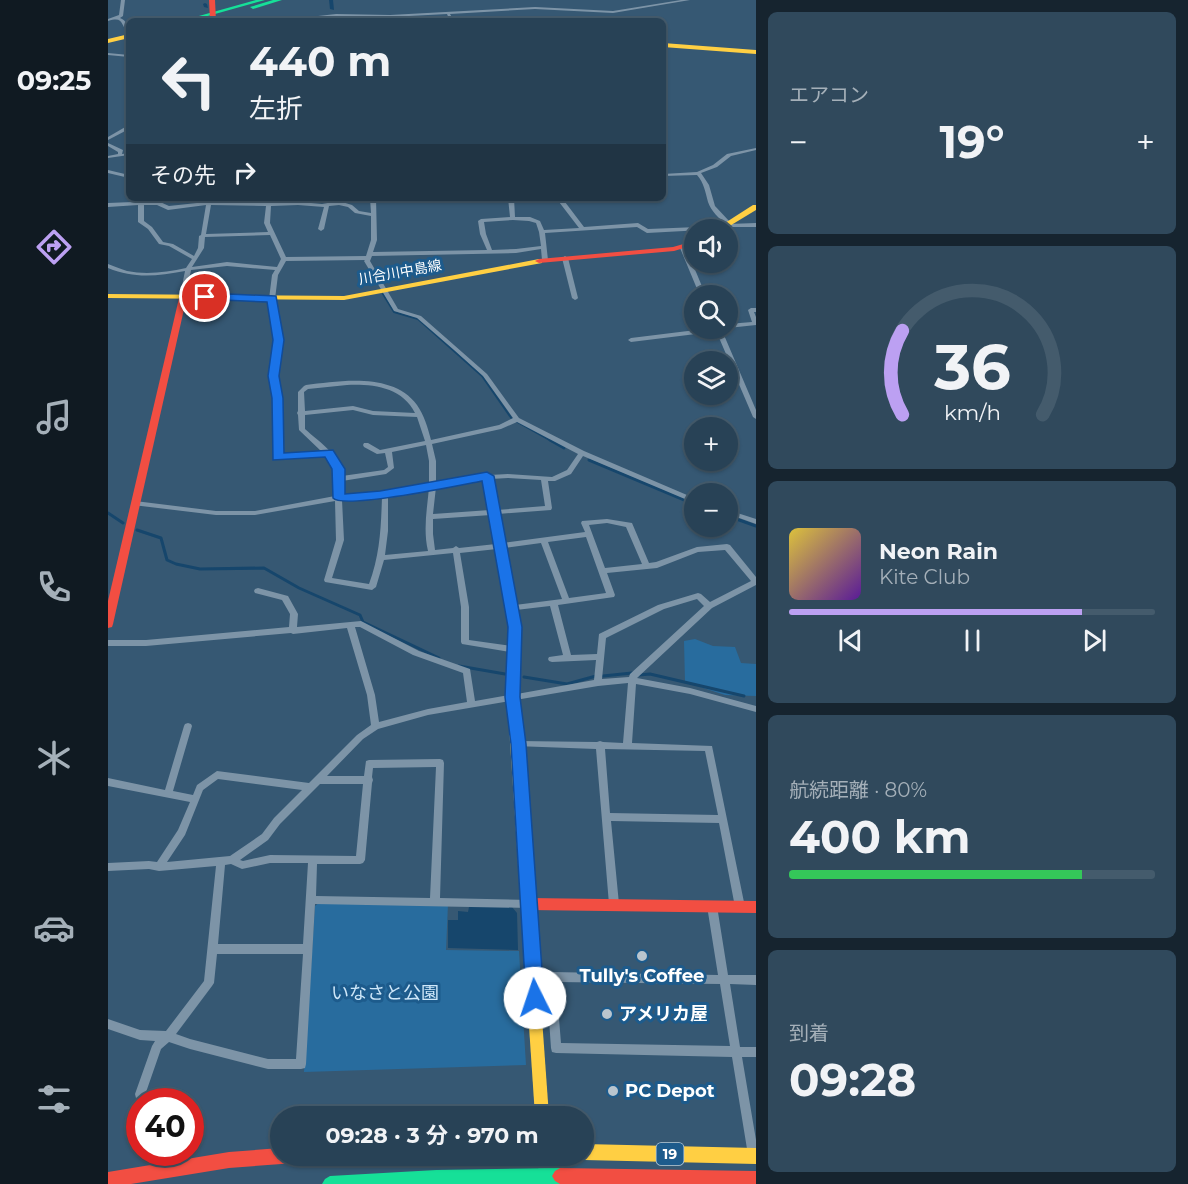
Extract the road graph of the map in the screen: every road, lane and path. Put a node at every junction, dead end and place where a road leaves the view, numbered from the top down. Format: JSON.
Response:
{"nodes":[{"id":1,"x":123,"y":0,"type":"edge"},
{"id":2,"x":212,"y":0,"type":"edge"},
{"id":3,"x":262,"y":0,"type":"edge"},
{"id":4,"x":279,"y":0,"type":"edge"},
{"id":5,"x":688,"y":0,"type":"edge"},
{"id":6,"x":448,"y":13,"type":"junction"},
{"id":7,"x":117,"y":18,"type":"junction"},
{"id":8,"x":211,"y":18,"type":"edge"},
{"id":9,"x":309,"y":18,"type":"edge"},
{"id":10,"x":450,"y":18,"type":"edge"},
{"id":11,"x":108,"y":20,"type":"edge"},
{"id":12,"x":126,"y":29,"type":"edge"},
{"id":13,"x":126,"y":37,"type":"edge"},
{"id":14,"x":108,"y":43,"type":"edge"},
{"id":15,"x":666,"y":45,"type":"edge"},
{"id":16,"x":756,"y":52,"type":"edge"},
{"id":17,"x":108,"y":54,"type":"edge"},
{"id":18,"x":126,"y":56,"type":"edge"},
{"id":19,"x":126,"y":129,"type":"edge"},
{"id":20,"x":108,"y":139,"type":"edge"},
{"id":21,"x":108,"y":144,"type":"edge"},
{"id":22,"x":756,"y":149,"type":"edge"},
{"id":23,"x":120,"y":153,"type":"junction"},
{"id":24,"x":126,"y":154,"type":"edge"},
{"id":25,"x":108,"y":157,"type":"edge"},
{"id":26,"x":108,"y":171,"type":"edge"},
{"id":27,"x":698,"y":173,"type":"junction"},
{"id":28,"x":666,"y":175,"type":"edge"},
{"id":29,"x":126,"y":176,"type":"edge"},
{"id":30,"x":209,"y":201,"type":"edge"},
{"id":31,"x":292,"y":201,"type":"edge"},
{"id":32,"x":304,"y":201,"type":"edge"},
{"id":33,"x":373,"y":201,"type":"edge"},
{"id":34,"x":511,"y":201,"type":"edge"},
{"id":35,"x":561,"y":201,"type":"edge"},
{"id":36,"x":144,"y":202,"type":"edge"},
{"id":37,"x":108,"y":205,"type":"edge"},
{"id":38,"x":268,"y":205,"type":"junction"},
{"id":39,"x":327,"y":205,"type":"junction"},
{"id":40,"x":756,"y":207,"type":"edge"},
{"id":41,"x":373,"y":215,"type":"junction"},
{"id":42,"x":513,"y":218,"type":"junction"},
{"id":43,"x":720,"y":219,"type":"edge"},
{"id":44,"x":736,"y":219,"type":"edge"},
{"id":45,"x":756,"y":225,"type":"edge"},
{"id":46,"x":738,"y":226,"type":"edge"},
{"id":47,"x":582,"y":228,"type":"junction"},
{"id":48,"x":684,"y":229,"type":"edge"},
{"id":49,"x":321,"y":230,"type":"dead end"},
{"id":50,"x":542,"y":232,"type":"junction"},
{"id":51,"x":271,"y":233,"type":"junction"},
{"id":52,"x":202,"y":236,"type":"junction"},
{"id":53,"x":542,"y":248,"type":"junction"},
{"id":54,"x":683,"y":248,"type":"joint"},
{"id":55,"x":490,"y":251,"type":"junction"},
{"id":56,"x":368,"y":256,"type":"junction"},
{"id":57,"x":564,"y":258,"type":"junction"},
{"id":58,"x":195,"y":259,"type":"junction"},
{"id":59,"x":284,"y":259,"type":"junction"},
{"id":60,"x":545,"y":260,"type":"junction"},
{"id":61,"x":108,"y":266,"type":"edge"},
{"id":62,"x":189,"y":268,"type":"junction"},
{"id":63,"x":278,"y":268,"type":"junction"},
{"id":64,"x":698,"y":285,"type":"edge"},
{"id":65,"x":384,"y":291,"type":"junction"},
{"id":66,"x":108,"y":296,"type":"edge"},
{"id":67,"x":183,"y":296,"type":"junction"},
{"id":68,"x":575,"y":298,"type":"dead end"},
{"id":69,"x":272,"y":299,"type":"junction"},
{"id":70,"x":756,"y":310,"type":"edge"},
{"id":71,"x":738,"y":325,"type":"edge"},
{"id":72,"x":684,"y":333,"type":"edge"},
{"id":73,"x":723,"y":339,"type":"edge"},
{"id":74,"x":631,"y":340,"type":"dead end"},
{"id":75,"x":300,"y":413,"type":"junction"},
{"id":76,"x":419,"y":415,"type":"junction"},
{"id":77,"x":756,"y":417,"type":"edge"},
{"id":78,"x":515,"y":420,"type":"junction"},
{"id":79,"x":430,"y":442,"type":"junction"},
{"id":80,"x":366,"y":445,"type":"dead end"},
{"id":81,"x":388,"y":451,"type":"junction"},
{"id":82,"x":328,"y":453,"type":"junction"},
{"id":83,"x":582,"y":453,"type":"junction"},
{"id":84,"x":487,"y":476,"type":"junction"},
{"id":85,"x":544,"y":479,"type":"junction"},
{"id":86,"x":339,"y":480,"type":"junction"},
{"id":87,"x":433,"y":485,"type":"junction"},
{"id":88,"x":385,"y":494,"type":"junction"},
{"id":89,"x":684,"y":496,"type":"edge"},
{"id":90,"x":339,"y":498,"type":"junction"},
{"id":91,"x":135,"y":503,"type":"junction"},
{"id":92,"x":495,"y":513,"type":"junction"},
{"id":93,"x":738,"y":516,"type":"edge"},
{"id":94,"x":430,"y":517,"type":"junction"},
{"id":95,"x":756,"y":522,"type":"edge"},
{"id":96,"x":588,"y":534,"type":"junction"},
{"id":97,"x":544,"y":540,"type":"junction"},
{"id":98,"x":501,"y":546,"type":"junction"},
{"id":99,"x":456,"y":549,"type":"junction"},
{"id":100,"x":432,"y":551,"type":"junction"},
{"id":101,"x":383,"y":558,"type":"junction"},
{"id":102,"x":647,"y":566,"type":"junction"},
{"id":103,"x":603,"y":571,"type":"junction"},
{"id":104,"x":756,"y":582,"type":"edge"},
{"id":105,"x":112,"y":589,"type":"edge"},
{"id":106,"x":258,"y":591,"type":"dead end"},
{"id":107,"x":566,"y":600,"type":"junction"},
{"id":108,"x":553,"y":602,"type":"junction"},
{"id":109,"x":709,"y":606,"type":"junction"},
{"id":110,"x":512,"y":608,"type":"junction"},
{"id":111,"x":108,"y":624,"type":"edge"},
{"id":112,"x":350,"y":625,"type":"junction"},
{"id":113,"x":293,"y":631,"type":"junction"},
{"id":114,"x":108,"y":643,"type":"edge"},
{"id":115,"x":513,"y":649,"type":"junction"},
{"id":116,"x":601,"y":657,"type":"junction"},
{"id":117,"x":568,"y":658,"type":"junction"},
{"id":118,"x":552,"y":659,"type":"dead end"},
{"id":119,"x":632,"y":681,"type":"junction"},
{"id":120,"x":598,"y":683,"type":"junction"},
{"id":121,"x":513,"y":697,"type":"junction"},
{"id":122,"x":472,"y":705,"type":"junction"},
{"id":123,"x":756,"y":709,"type":"edge"},
{"id":124,"x":188,"y":726,"type":"dead end"},
{"id":125,"x":375,"y":726,"type":"junction"},
{"id":126,"x":518,"y":744,"type":"junction"},
{"id":127,"x":600,"y":744,"type":"junction"},
{"id":128,"x":627,"y":747,"type":"junction"},
{"id":129,"x":319,"y":780,"type":"junction"},
{"id":130,"x":369,"y":780,"type":"junction"},
{"id":131,"x":108,"y":782,"type":"edge"},
{"id":132,"x":311,"y":787,"type":"junction"},
{"id":133,"x":168,"y":794,"type":"junction"},
{"id":134,"x":196,"y":799,"type":"junction"},
{"id":135,"x":606,"y":817,"type":"junction"},
{"id":136,"x":723,"y":819,"type":"junction"},
{"id":137,"x":227,"y":860,"type":"junction"},
{"id":138,"x":313,"y":860,"type":"junction"},
{"id":139,"x":108,"y":867,"type":"edge"},
{"id":140,"x":159,"y":867,"type":"junction"},
{"id":141,"x":312,"y":900,"type":"junction"},
{"id":142,"x":435,"y":901,"type":"junction"},
{"id":143,"x":529,"y":904,"type":"junction"},
{"id":144,"x":614,"y":904,"type":"junction"},
{"id":145,"x":712,"y":906,"type":"junction"},
{"id":146,"x":740,"y":907,"type":"junction"},
{"id":147,"x":756,"y":907,"type":"edge"},
{"id":148,"x":214,"y":949,"type":"junction"},
{"id":149,"x":308,"y":949,"type":"junction"},
{"id":150,"x":723,"y":979,"type":"junction"},
{"id":151,"x":756,"y":980,"type":"edge"},
{"id":152,"x":108,"y":1024,"type":"edge"},
{"id":153,"x":168,"y":1035,"type":"junction"},
{"id":154,"x":735,"y":1051,"type":"junction"},
{"id":155,"x":756,"y":1052,"type":"edge"},
{"id":156,"x":142,"y":1088,"type":"edge"},
{"id":157,"x":541,"y":1106,"type":"edge"},
{"id":158,"x":594,"y":1152,"type":"edge"},
{"id":159,"x":755,"y":1156,"type":"edge"},
{"id":160,"x":270,"y":1157,"type":"edge"},
{"id":161,"x":108,"y":1180,"type":"edge"},
{"id":162,"x":756,"y":1180,"type":"edge"},
{"id":163,"x":330,"y":1184,"type":"edge"}],
"edges":[{"from":1,"to":7,"type":"street"},
{"from":2,"to":8,"type":"main road"},
{"from":3,"to":8,"type":"main road"},
{"from":4,"to":8,"type":"main road"},
{"from":5,"to":6,"type":"street"},
{"from":6,"to":9,"type":"street"},
{"from":6,"to":10,"type":"street"},
{"from":7,"to":11,"type":"street"},
{"from":7,"to":12,"type":"street"},
{"from":13,"to":14,"type":"main road"},
{"from":15,"to":16,"type":"main road"},
{"from":17,"to":18,"type":"street"},
{"from":19,"to":20,"type":"street"},
{"from":21,"to":23,"type":"street"},
{"from":22,"to":27,"type":"street"},
{"from":23,"to":24,"type":"street"},
{"from":23,"to":25,"type":"street"},
{"from":26,"to":29,"type":"street"},
{"from":27,"to":28,"type":"street"},
{"from":27,"to":43,"type":"street"},
{"from":30,"to":36,"type":"street"},
{"from":30,"to":38,"type":"street"},
{"from":30,"to":52,"type":"street"},
{"from":31,"to":38,"type":"street"},
{"from":32,"to":39,"type":"street"},
{"from":33,"to":41,"type":"street"},
{"from":34,"to":42,"type":"street"},
{"from":35,"to":47,"type":"street"},
{"from":36,"to":37,"type":"street"},
{"from":36,"to":58,"type":"street"},
{"from":38,"to":51,"type":"street"},
{"from":39,"to":41,"type":"street"},
{"from":39,"to":49,"type":"street"},
{"from":40,"to":44,"type":"main road"},
{"from":41,"to":56,"type":"street"},
{"from":42,"to":50,"type":"street"},
{"from":42,"to":55,"type":"street"},
{"from":45,"to":46,"type":"street"},
{"from":47,"to":48,"type":"street"},
{"from":47,"to":50,"type":"street"},
{"from":50,"to":53,"type":"street"},
{"from":51,"to":52,"type":"street"},
{"from":51,"to":59,"type":"street"},
{"from":52,"to":58,"type":"street"},
{"from":53,"to":55,"type":"street"},
{"from":53,"to":60,"type":"street"},
{"from":54,"to":57,"type":"main road","name":"川合川中島線"},
{"from":54,"to":64,"type":"street"},
{"from":55,"to":56,"type":"street"},
{"from":56,"to":59,"type":"street"},
{"from":56,"to":65,"type":"street"},
{"from":57,"to":60,"type":"main road","name":"川合川中島線"},
{"from":57,"to":68,"type":"street"},
{"from":58,"to":62,"type":"street"},
{"from":59,"to":63,"type":"street"},
{"from":60,"to":65,"type":"main road","name":"川合川中島線"},
{"from":61,"to":62,"type":"street"},
{"from":62,"to":63,"type":"street"},
{"from":62,"to":67,"type":"street"},
{"from":63,"to":69,"type":"street"},
{"from":65,"to":69,"type":"main road","name":"川合川中島線"},
{"from":65,"to":78,"type":"street"},
{"from":66,"to":67,"type":"main road","name":"川合川中島線"},
{"from":67,"to":69,"type":"main road","name":"川合川中島線"},
{"from":67,"to":91,"type":"main road"},
{"from":69,"to":82,"type":"street"},
{"from":70,"to":71,"type":"street"},
{"from":72,"to":74,"type":"street"},
{"from":73,"to":77,"type":"street"},
{"from":75,"to":76,"type":"street"},
{"from":75,"to":76,"type":"street"},
{"from":75,"to":82,"type":"street"},
{"from":76,"to":79,"type":"street"},
{"from":78,"to":79,"type":"street"},
{"from":78,"to":83,"type":"street"},
{"from":79,"to":81,"type":"street"},
{"from":79,"to":87,"type":"street"},
{"from":80,"to":81,"type":"street"},
{"from":81,"to":86,"type":"street"},
{"from":82,"to":86,"type":"street"},
{"from":83,"to":85,"type":"street"},
{"from":83,"to":89,"type":"street"},
{"from":84,"to":85,"type":"street"},
{"from":84,"to":87,"type":"street"},
{"from":84,"to":92,"type":"street"},
{"from":85,"to":92,"type":"street"},
{"from":86,"to":90,"type":"street"},
{"from":87,"to":88,"type":"street"},
{"from":87,"to":94,"type":"street"},
{"from":88,"to":90,"type":"street"},
{"from":88,"to":101,"type":"street"},
{"from":90,"to":91,"type":"street"},
{"from":90,"to":101,"type":"street"},
{"from":91,"to":105,"type":"main road"},
{"from":92,"to":94,"type":"street"},
{"from":92,"to":98,"type":"street"},
{"from":93,"to":95,"type":"street"},
{"from":94,"to":100,"type":"street"},
{"from":96,"to":97,"type":"street"},
{"from":96,"to":102,"type":"street"},
{"from":96,"to":103,"type":"street"},
{"from":97,"to":98,"type":"street"},
{"from":97,"to":107,"type":"street"},
{"from":98,"to":99,"type":"street"},
{"from":98,"to":110,"type":"street"},
{"from":99,"to":100,"type":"street"},
{"from":99,"to":115,"type":"street"},
{"from":100,"to":101,"type":"street"},
{"from":102,"to":103,"type":"street"},
{"from":102,"to":104,"type":"street"},
{"from":103,"to":107,"type":"street"},
{"from":104,"to":109,"type":"street"},
{"from":105,"to":111,"type":"main road"},
{"from":106,"to":113,"type":"street"},
{"from":107,"to":108,"type":"street"},
{"from":108,"to":110,"type":"street"},
{"from":108,"to":117,"type":"street"},
{"from":109,"to":116,"type":"street"},
{"from":109,"to":119,"type":"street"},
{"from":110,"to":115,"type":"street"},
{"from":112,"to":113,"type":"street"},
{"from":112,"to":122,"type":"street"},
{"from":112,"to":125,"type":"street"},
{"from":113,"to":114,"type":"street"},
{"from":115,"to":121,"type":"street"},
{"from":116,"to":117,"type":"street"},
{"from":116,"to":120,"type":"street"},
{"from":117,"to":118,"type":"street"},
{"from":119,"to":120,"type":"street"},
{"from":119,"to":123,"type":"street"},
{"from":119,"to":128,"type":"street"},
{"from":120,"to":121,"type":"street"},
{"from":121,"to":122,"type":"street"},
{"from":121,"to":126,"type":"main road"},
{"from":122,"to":125,"type":"street"},
{"from":124,"to":133,"type":"street"},
{"from":125,"to":129,"type":"street"},
{"from":126,"to":127,"type":"street"},
{"from":126,"to":143,"type":"main road"},
{"from":127,"to":128,"type":"street"},
{"from":127,"to":135,"type":"street"},
{"from":128,"to":136,"type":"street"},
{"from":129,"to":130,"type":"street"},
{"from":129,"to":132,"type":"street"},
{"from":130,"to":138,"type":"street"},
{"from":130,"to":142,"type":"street"},
{"from":131,"to":133,"type":"street"},
{"from":132,"to":134,"type":"street"},
{"from":132,"to":137,"type":"street"},
{"from":133,"to":134,"type":"street"},
{"from":134,"to":140,"type":"street"},
{"from":135,"to":136,"type":"street"},
{"from":135,"to":144,"type":"street"},
{"from":136,"to":146,"type":"street"},
{"from":137,"to":138,"type":"street"},
{"from":137,"to":140,"type":"street"},
{"from":137,"to":148,"type":"street"},
{"from":138,"to":141,"type":"street"},
{"from":139,"to":140,"type":"street"},
{"from":141,"to":142,"type":"street"},
{"from":141,"to":149,"type":"street"},
{"from":142,"to":143,"type":"street"},
{"from":143,"to":144,"type":"main road"},
{"from":143,"to":157,"type":"main road"},
{"from":144,"to":145,"type":"main road"},
{"from":145,"to":146,"type":"main road"},
{"from":145,"to":150,"type":"street"},
{"from":146,"to":147,"type":"main road"},
{"from":148,"to":149,"type":"street"},
{"from":148,"to":153,"type":"street"},
{"from":149,"to":153,"type":"street"},
{"from":150,"to":151,"type":"street"},
{"from":150,"to":154,"type":"street"},
{"from":150,"to":154,"type":"street"},
{"from":152,"to":153,"type":"street"},
{"from":153,"to":156,"type":"street"},
{"from":154,"to":155,"type":"street"},
{"from":154,"to":159,"type":"street"},
{"from":158,"to":159,"type":"main road","number":"19"},
{"from":160,"to":161,"type":"main road"},
{"from":162,"to":163,"type":"main road","number":"19"}]}
